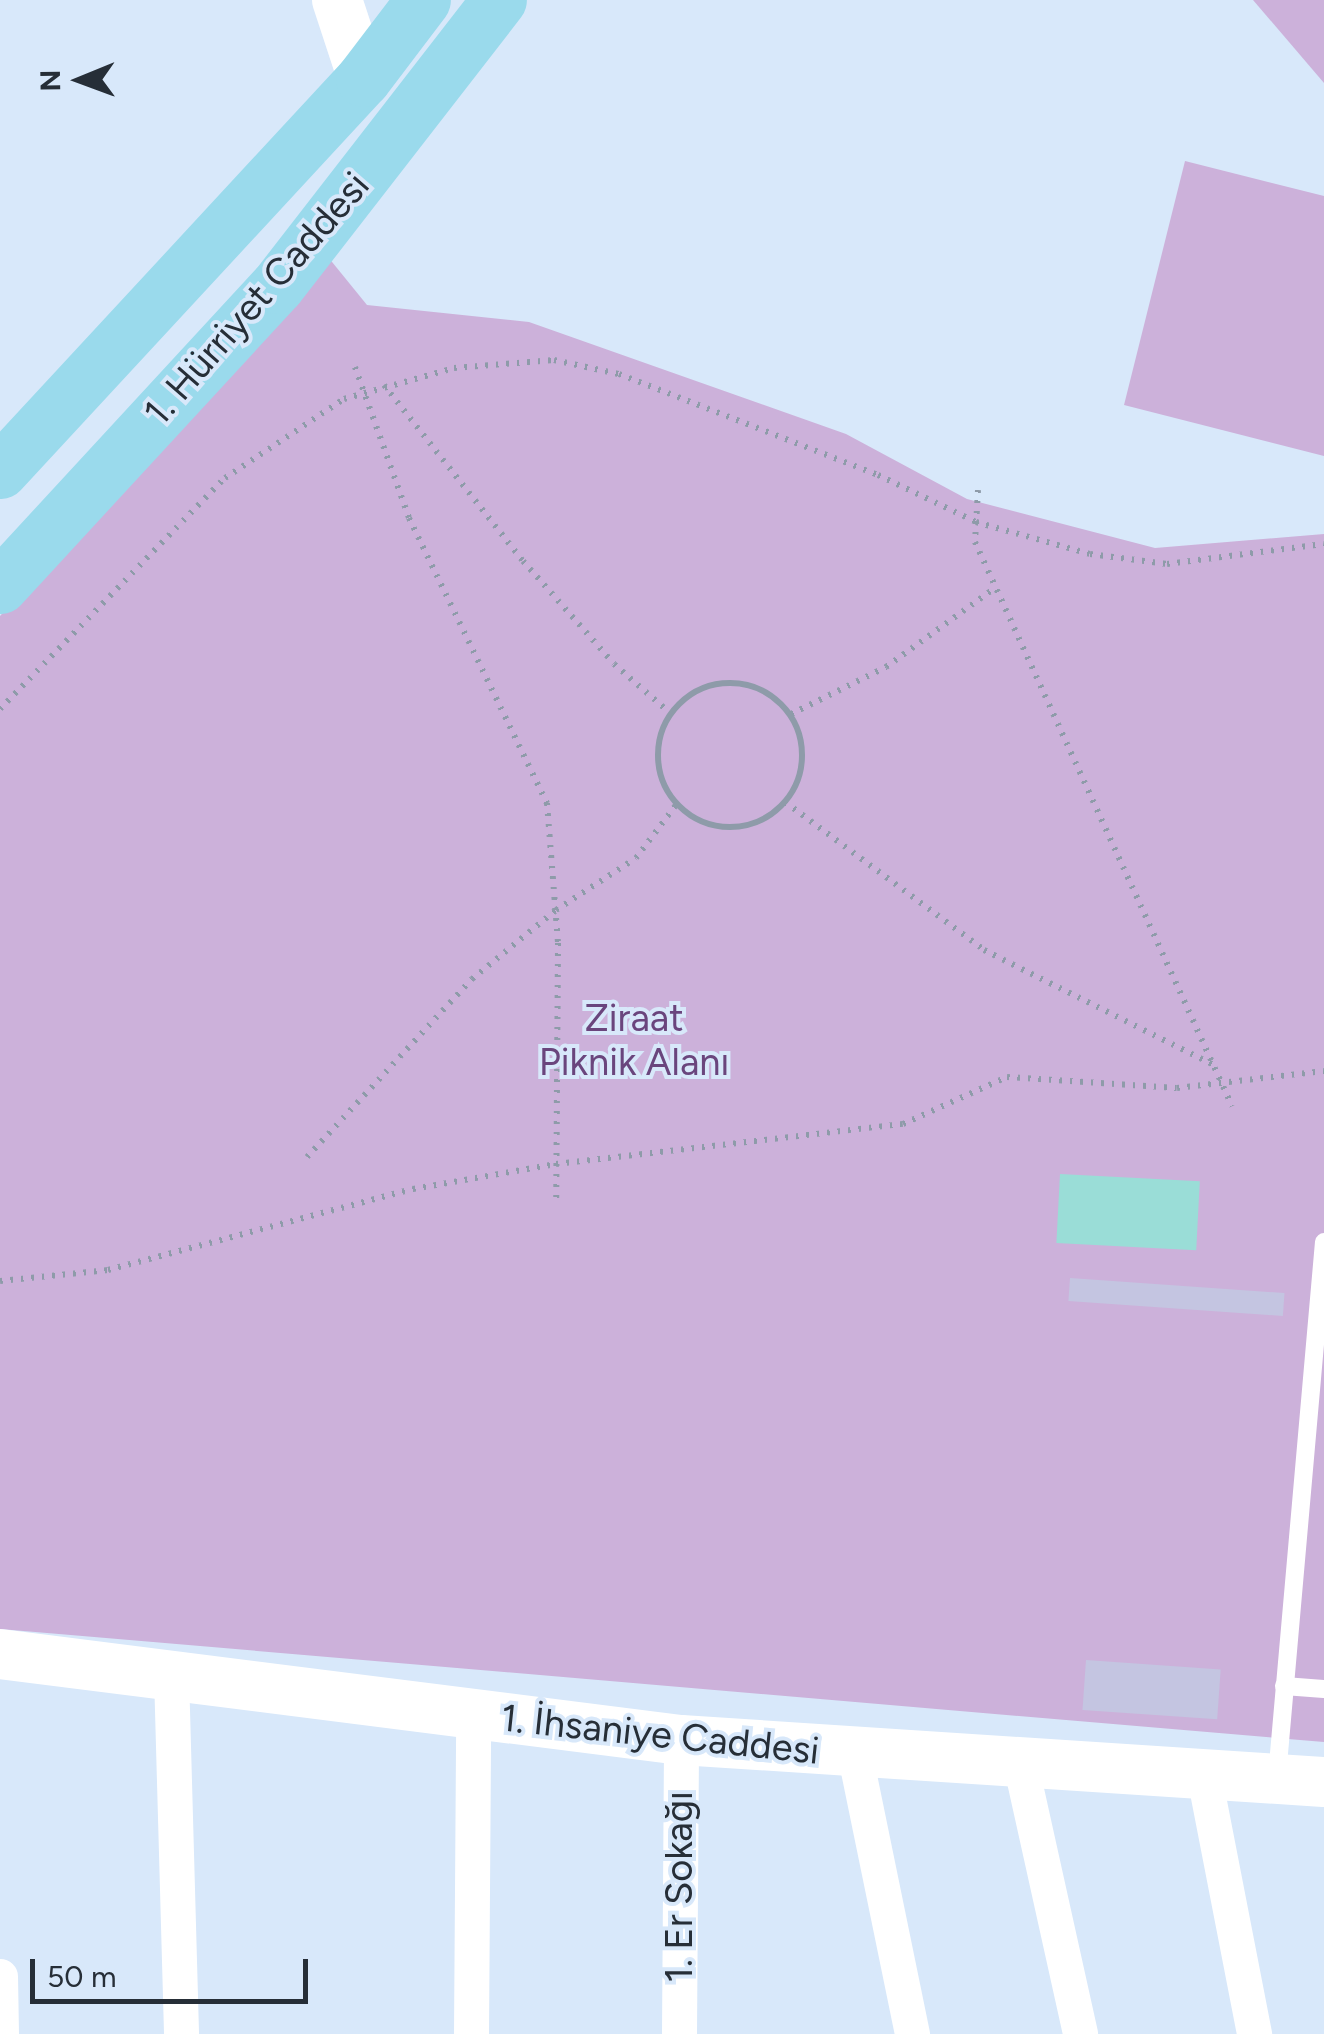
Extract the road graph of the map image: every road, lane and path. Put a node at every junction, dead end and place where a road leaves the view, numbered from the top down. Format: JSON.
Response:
{"nodes":[{"id":1,"x":337,"y":0,"type":"edge"},
{"id":2,"x":423,"y":0,"type":"edge"},
{"id":3,"x":499,"y":0,"type":"edge"},
{"id":4,"x":478,"y":23,"type":"edge"},
{"id":5,"x":363,"y":78,"type":"junction"},
{"id":6,"x":356,"y":367,"type":"dead end"},
{"id":7,"x":384,"y":386,"type":"junction"},
{"id":8,"x":364,"y":391,"type":"junction"},
{"id":9,"x":0,"y":471,"type":"edge"},
{"id":10,"x":978,"y":490,"type":"dead end"},
{"id":11,"x":976,"y":522,"type":"junction"},
{"id":12,"x":1324,"y":544,"type":"edge"},
{"id":13,"x":0,"y":586,"type":"edge"},
{"id":14,"x":996,"y":587,"type":"junction"},
{"id":15,"x":0,"y":709,"type":"edge"},
{"id":16,"x":670,"y":713,"type":"junction"},
{"id":17,"x":790,"y":714,"type":"junction"},
{"id":18,"x":785,"y":802,"type":"junction"},
{"id":19,"x":676,"y":805,"type":"junction"},
{"id":20,"x":556,"y":910,"type":"junction"},
{"id":21,"x":1214,"y":1065,"type":"junction"},
{"id":22,"x":1324,"y":1071,"type":"edge"},
{"id":23,"x":1222,"y":1083,"type":"junction"},
{"id":24,"x":1232,"y":1106,"type":"dead end"},
{"id":25,"x":307,"y":1157,"type":"dead end"},
{"id":26,"x":556,"y":1164,"type":"junction"},
{"id":27,"x":556,"y":1198,"type":"dead end"},
{"id":28,"x":1324,"y":1242,"type":"edge"},
{"id":29,"x":0,"y":1281,"type":"edge"},
{"id":30,"x":1304,"y":1438,"type":"junction"},
{"id":31,"x":1324,"y":1440,"type":"edge"},
{"id":32,"x":0,"y":1654,"type":"edge"},
{"id":33,"x":171,"y":1674,"type":"junction"},
{"id":34,"x":1284,"y":1686,"type":"junction"},
{"id":35,"x":1324,"y":1689,"type":"edge"},
{"id":36,"x":473,"y":1715,"type":"junction"},
{"id":37,"x":682,"y":1740,"type":"junction"},
{"id":38,"x":856,"y":1756,"type":"junction"},
{"id":39,"x":1021,"y":1767,"type":"junction"},
{"id":40,"x":1204,"y":1776,"type":"junction"},
{"id":41,"x":1300,"y":1781,"type":"edge"},
{"id":42,"x":0,"y":1976,"type":"edge"},
{"id":43,"x":2,"y":2034,"type":"edge"},
{"id":44,"x":181,"y":2034,"type":"edge"},
{"id":45,"x":472,"y":2034,"type":"edge"},
{"id":46,"x":679,"y":2034,"type":"edge"},
{"id":47,"x":912,"y":2034,"type":"edge"},
{"id":48,"x":1080,"y":2034,"type":"edge"},
{"id":49,"x":1254,"y":2034,"type":"edge"}],
"edges":[{"from":1,"to":5,"type":"street"},
{"from":2,"to":5,"type":"main road","name":"1. Hürriyet Caddesi"},
{"from":3,"to":4,"type":"main road","name":"1. Hürriyet Caddesi"},
{"from":4,"to":13,"type":"main road","name":"1. Hürriyet Caddesi"},
{"from":5,"to":9,"type":"main road","name":"1. Hürriyet Caddesi"},
{"from":6,"to":8,"type":"path"},
{"from":7,"to":8,"type":"path"},
{"from":7,"to":11,"type":"path"},
{"from":7,"to":16,"type":"path"},
{"from":8,"to":15,"type":"path"},
{"from":8,"to":20,"type":"path"},
{"from":10,"to":11,"type":"path"},
{"from":11,"to":12,"type":"path"},
{"from":11,"to":14,"type":"path"},
{"from":14,"to":17,"type":"path"},
{"from":14,"to":21,"type":"path"},
{"from":16,"to":17,"type":"path"},
{"from":16,"to":19,"type":"path"},
{"from":17,"to":18,"type":"path"},
{"from":18,"to":19,"type":"path"},
{"from":18,"to":21,"type":"path"},
{"from":19,"to":20,"type":"path"},
{"from":20,"to":25,"type":"path"},
{"from":20,"to":26,"type":"path"},
{"from":21,"to":23,"type":"path"},
{"from":22,"to":23,"type":"path"},
{"from":23,"to":24,"type":"path"},
{"from":23,"to":26,"type":"path"},
{"from":26,"to":27,"type":"path"},
{"from":26,"to":29,"type":"path"},
{"from":28,"to":30,"type":"lane"},
{"from":30,"to":31,"type":"lane"},
{"from":30,"to":34,"type":"lane"},
{"from":32,"to":33,"type":"street","name":"1. İhsaniye Caddesi"},
{"from":33,"to":36,"type":"street","name":"1. İhsaniye Caddesi"},
{"from":33,"to":44,"type":"street"},
{"from":34,"to":35,"type":"lane"},
{"from":34,"to":41,"type":"lane"},
{"from":36,"to":37,"type":"street","name":"1. İhsaniye Caddesi"},
{"from":36,"to":45,"type":"street"},
{"from":37,"to":38,"type":"street","name":"1. İhsaniye Caddesi"},
{"from":37,"to":46,"type":"street","name":"1. Er Sokağı"},
{"from":38,"to":39,"type":"street","name":"1. İhsaniye Caddesi"},
{"from":38,"to":47,"type":"street"},
{"from":39,"to":40,"type":"street","name":"1. İhsaniye Caddesi"},
{"from":39,"to":48,"type":"street"},
{"from":40,"to":41,"type":"street","name":"1. İhsaniye Caddesi"},
{"from":40,"to":49,"type":"street"},
{"from":42,"to":43,"type":"street"}]}
